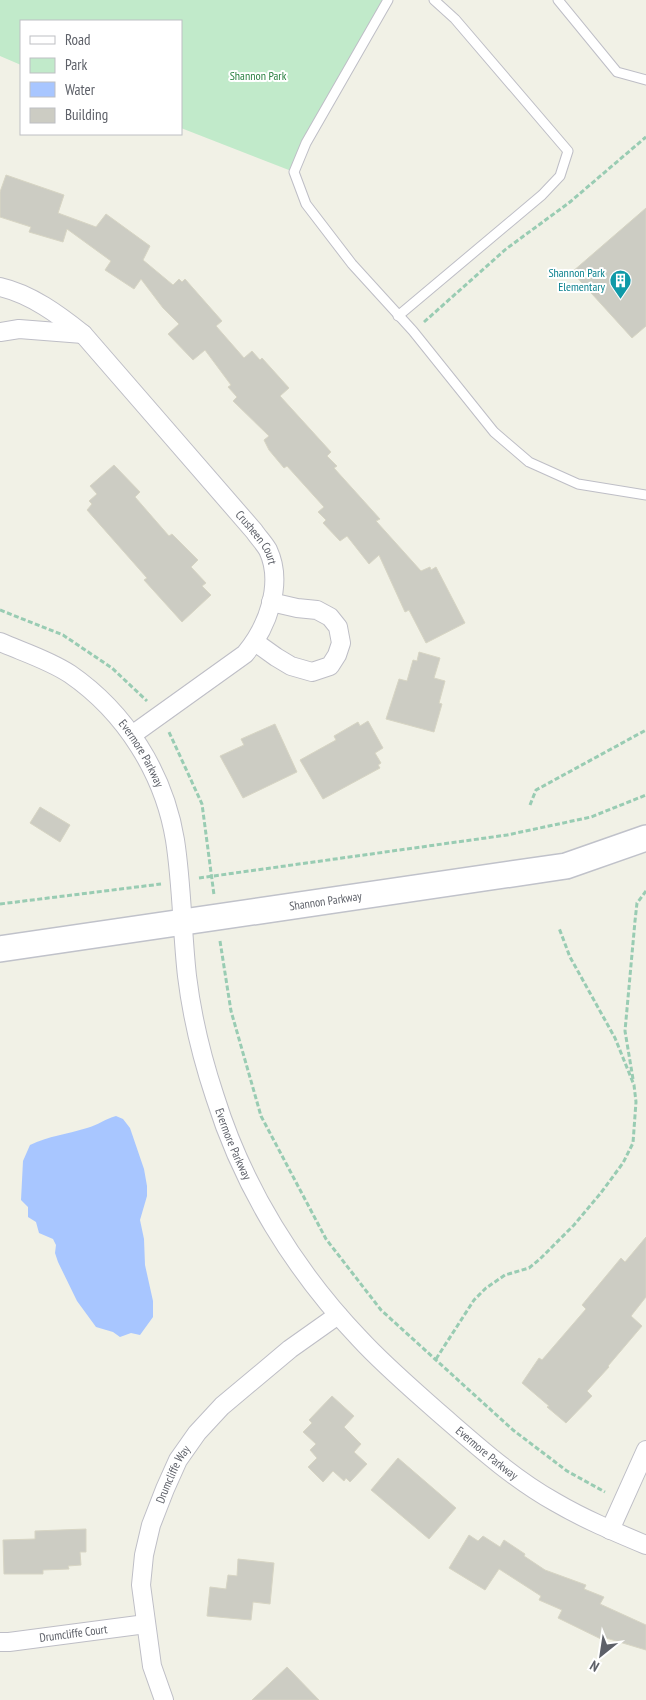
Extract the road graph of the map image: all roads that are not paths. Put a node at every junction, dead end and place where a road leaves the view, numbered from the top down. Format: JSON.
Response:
{"nodes":[{"id":1,"x":388,"y":0,"type":"edge"},
{"id":2,"x":434,"y":0,"type":"edge"},
{"id":3,"x":558,"y":0,"type":"edge"},
{"id":4,"x":646,"y":80,"type":"edge"},
{"id":5,"x":0,"y":287,"type":"edge"},
{"id":6,"x":398,"y":316,"type":"junction"},
{"id":7,"x":0,"y":332,"type":"edge"},
{"id":8,"x":83,"y":334,"type":"junction"},
{"id":9,"x":646,"y":495,"type":"edge"},
{"id":10,"x":271,"y":602,"type":"junction"},
{"id":11,"x":0,"y":642,"type":"edge"},
{"id":12,"x":255,"y":642,"type":"junction"},
{"id":13,"x":132,"y":735,"type":"junction"},
{"id":14,"x":646,"y":838,"type":"edge"},
{"id":15,"x":183,"y":922,"type":"junction"},
{"id":16,"x":0,"y":948,"type":"edge"},
{"id":17,"x":338,"y":1315,"type":"junction"},
{"id":18,"x":646,"y":1450,"type":"edge"},
{"id":19,"x":610,"y":1530,"type":"junction"},
{"id":20,"x":646,"y":1545,"type":"edge"},
{"id":21,"x":146,"y":1624,"type":"junction"},
{"id":22,"x":0,"y":1642,"type":"edge"},
{"id":23,"x":164,"y":1700,"type":"edge"}],
"edges":[{"from":1,"to":6,"type":"lane"},
{"from":2,"to":6,"type":"lane"},
{"from":3,"to":4,"type":"lane"},
{"from":5,"to":8,"type":"street","name":"Crusheen Court"},
{"from":6,"to":9,"type":"lane"},
{"from":7,"to":8,"type":"street"},
{"from":8,"to":10,"type":"street","name":"Crusheen Court"},
{"from":10,"to":12,"type":"street","name":"Crusheen Court"},
{"from":10,"to":12,"type":"street"},
{"from":11,"to":13,"type":"street","name":"Evermore Parkway"},
{"from":12,"to":13,"type":"street","name":"Crusheen Court"},
{"from":13,"to":15,"type":"street","name":"Evermore Parkway"},
{"from":14,"to":15,"type":"street","name":"Shannon Parkway"},
{"from":15,"to":16,"type":"street","name":"Shannon Parkway"},
{"from":15,"to":17,"type":"street","name":"Evermore Parkway"},
{"from":17,"to":19,"type":"street","name":"Evermore Parkway"},
{"from":17,"to":21,"type":"street","name":"Drumcliffe Way"},
{"from":18,"to":19,"type":"street"},
{"from":19,"to":20,"type":"street","name":"Evermore Parkway"},
{"from":21,"to":22,"type":"street","name":"Drumcliffe Court"},
{"from":21,"to":23,"type":"street","name":"Drumcliffe Way"}]}
